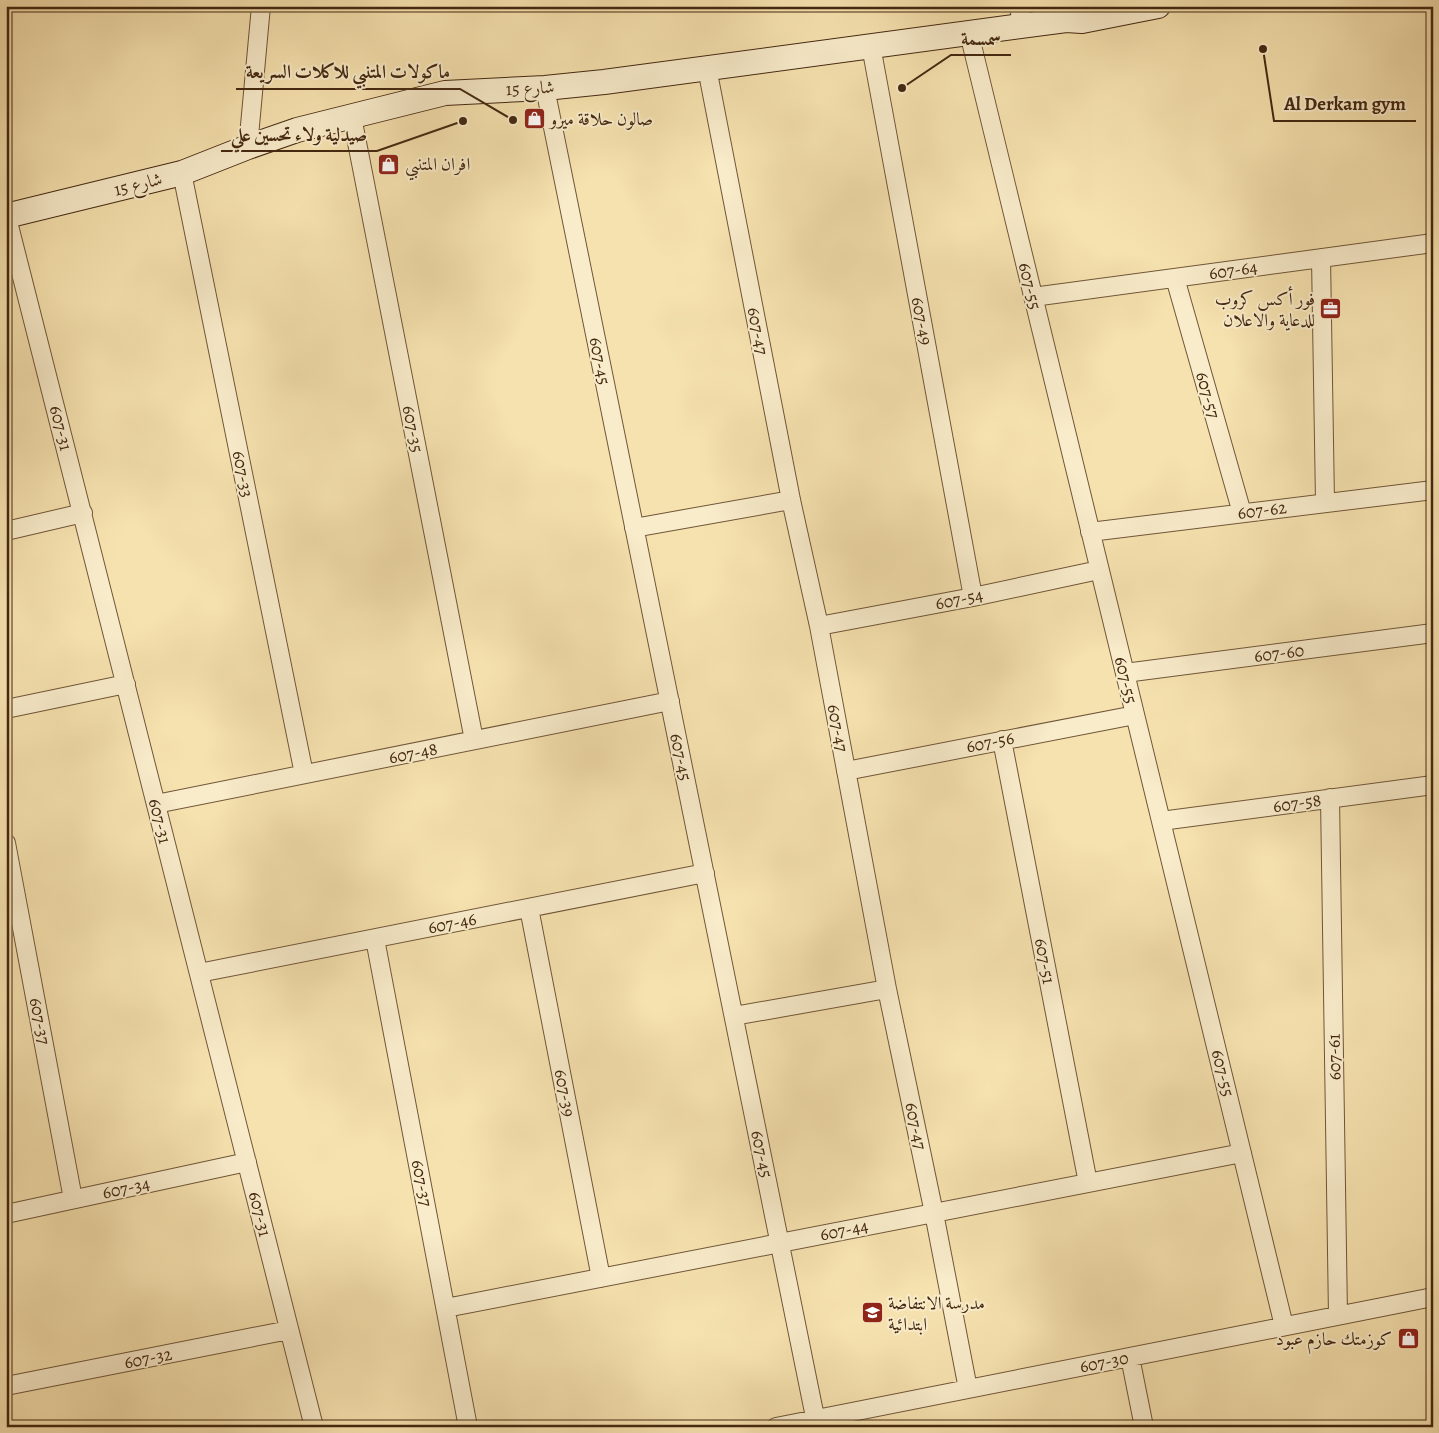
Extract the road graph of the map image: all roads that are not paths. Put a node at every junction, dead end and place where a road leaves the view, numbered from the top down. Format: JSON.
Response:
{"nodes":[{"id":1,"x":261,"y":6,"type":"edge"},
{"id":2,"x":1113,"y":6,"type":"edge"},
{"id":3,"x":1158,"y":6,"type":"edge"},
{"id":4,"x":1020,"y":16,"type":"edge"},
{"id":5,"x":1066,"y":20,"type":"junction"},
{"id":6,"x":969,"y":33,"type":"junction"},
{"id":7,"x":871,"y":46,"type":"junction"},
{"id":8,"x":706,"y":68,"type":"junction"},
{"id":9,"x":545,"y":88,"type":"junction"},
{"id":10,"x":352,"y":117,"type":"junction"},
{"id":11,"x":248,"y":147,"type":"junction"},
{"id":12,"x":182,"y":173,"type":"junction"},
{"id":13,"x":7,"y":215,"type":"edge"},
{"id":14,"x":1433,"y":243,"type":"edge"},
{"id":15,"x":1320,"y":258,"type":"junction"},
{"id":16,"x":1175,"y":278,"type":"junction"},
{"id":17,"x":1033,"y":297,"type":"junction"},
{"id":18,"x":1433,"y":490,"type":"edge"},
{"id":19,"x":791,"y":500,"type":"junction"},
{"id":20,"x":1326,"y":502,"type":"junction"},
{"id":21,"x":83,"y":513,"type":"junction"},
{"id":22,"x":1242,"y":513,"type":"junction"},
{"id":23,"x":634,"y":528,"type":"junction"},
{"id":24,"x":6,"y":531,"type":"edge"},
{"id":25,"x":1090,"y":532,"type":"junction"},
{"id":26,"x":1099,"y":570,"type":"junction"},
{"id":27,"x":973,"y":596,"type":"junction"},
{"id":28,"x":819,"y":626,"type":"junction"},
{"id":29,"x":1433,"y":633,"type":"edge"},
{"id":30,"x":1125,"y":673,"type":"junction"},
{"id":31,"x":126,"y":684,"type":"junction"},
{"id":32,"x":670,"y":702,"type":"junction"},
{"id":33,"x":6,"y":709,"type":"edge"},
{"id":34,"x":1135,"y":714,"type":"junction"},
{"id":35,"x":474,"y":740,"type":"junction"},
{"id":36,"x":1002,"y":740,"type":"junction"},
{"id":37,"x":846,"y":771,"type":"junction"},
{"id":38,"x":304,"y":774,"type":"junction"},
{"id":39,"x":1433,"y":785,"type":"edge"},
{"id":40,"x":1330,"y":798,"type":"junction"},
{"id":41,"x":156,"y":804,"type":"junction"},
{"id":42,"x":1161,"y":821,"type":"junction"},
{"id":43,"x":6,"y":843,"type":"edge"},
{"id":44,"x":705,"y":873,"type":"junction"},
{"id":45,"x":529,"y":908,"type":"junction"},
{"id":46,"x":375,"y":938,"type":"junction"},
{"id":47,"x":199,"y":973,"type":"junction"},
{"id":48,"x":887,"y":989,"type":"junction"},
{"id":49,"x":734,"y":1016,"type":"junction"},
{"id":50,"x":1242,"y":1153,"type":"junction"},
{"id":51,"x":247,"y":1162,"type":"junction"},
{"id":52,"x":1088,"y":1183,"type":"junction"},
{"id":53,"x":74,"y":1199,"type":"junction"},
{"id":54,"x":934,"y":1213,"type":"junction"},
{"id":55,"x":6,"y":1214,"type":"edge"},
{"id":56,"x":780,"y":1243,"type":"junction"},
{"id":57,"x":601,"y":1278,"type":"junction"},
{"id":58,"x":1433,"y":1297,"type":"edge"},
{"id":59,"x":446,"y":1308,"type":"junction"},
{"id":60,"x":1338,"y":1316,"type":"junction"},
{"id":61,"x":1284,"y":1326,"type":"junction"},
{"id":62,"x":289,"y":1330,"type":"junction"},
{"id":63,"x":1130,"y":1357,"type":"junction"},
{"id":64,"x":6,"y":1386,"type":"edge"},
{"id":65,"x":968,"y":1389,"type":"junction"},
{"id":66,"x":817,"y":1423,"type":"edge"},
{"id":67,"x":314,"y":1427,"type":"edge"},
{"id":68,"x":468,"y":1427,"type":"edge"},
{"id":69,"x":776,"y":1427,"type":"edge"},
{"id":70,"x":1144,"y":1427,"type":"edge"}],
"edges":[{"from":1,"to":11,"type":"street"},
{"from":2,"to":5,"type":"street","name":"شارع 15"},
{"from":3,"to":5,"type":"street","name":"شارع 15"},
{"from":4,"to":5,"type":"street","name":"شارع 15"},
{"from":4,"to":6,"type":"street","name":"شارع 15"},
{"from":6,"to":7,"type":"street","name":"شارع 15"},
{"from":6,"to":17,"type":"street","name":"607-55"},
{"from":7,"to":8,"type":"street","name":"شارع 15"},
{"from":7,"to":27,"type":"street","name":"607-49"},
{"from":8,"to":9,"type":"street","name":"شارع 15"},
{"from":8,"to":19,"type":"street","name":"607-47"},
{"from":9,"to":10,"type":"street","name":"شارع 15"},
{"from":9,"to":23,"type":"street","name":"607-45"},
{"from":10,"to":11,"type":"street","name":"شارع 15"},
{"from":10,"to":35,"type":"street","name":"607-35"},
{"from":11,"to":12,"type":"street","name":"شارع 15"},
{"from":12,"to":13,"type":"street","name":"شارع 15"},
{"from":12,"to":38,"type":"street","name":"607-33"},
{"from":13,"to":21,"type":"street","name":"607-31"},
{"from":14,"to":15,"type":"street","name":"607-64"},
{"from":15,"to":16,"type":"street","name":"607-64"},
{"from":15,"to":20,"type":"street"},
{"from":16,"to":17,"type":"street","name":"607-64"},
{"from":16,"to":22,"type":"street","name":"607-57"},
{"from":17,"to":25,"type":"street","name":"607-55"},
{"from":18,"to":20,"type":"street","name":"607-62"},
{"from":19,"to":23,"type":"street"},
{"from":19,"to":28,"type":"street","name":"607-47"},
{"from":20,"to":22,"type":"street","name":"607-62"},
{"from":21,"to":24,"type":"street"},
{"from":21,"to":31,"type":"street","name":"607-31"},
{"from":22,"to":25,"type":"street","name":"607-62"},
{"from":23,"to":32,"type":"street","name":"607-45"},
{"from":25,"to":26,"type":"street","name":"607-55"},
{"from":26,"to":27,"type":"street","name":"607-54"},
{"from":26,"to":30,"type":"street","name":"607-55"},
{"from":27,"to":28,"type":"street","name":"607-54"},
{"from":28,"to":37,"type":"street","name":"607-47"},
{"from":29,"to":30,"type":"street","name":"607-60"},
{"from":30,"to":34,"type":"street","name":"607-55"},
{"from":31,"to":33,"type":"street"},
{"from":31,"to":41,"type":"street","name":"607-31"},
{"from":32,"to":35,"type":"street","name":"607-48"},
{"from":32,"to":44,"type":"street","name":"607-45"},
{"from":34,"to":36,"type":"street","name":"607-56"},
{"from":34,"to":42,"type":"street","name":"607-55"},
{"from":35,"to":38,"type":"street","name":"607-48"},
{"from":36,"to":37,"type":"street","name":"607-56"},
{"from":36,"to":52,"type":"street","name":"607-51"},
{"from":37,"to":48,"type":"street","name":"607-47"},
{"from":38,"to":41,"type":"street","name":"607-48"},
{"from":39,"to":40,"type":"street","name":"607-58"},
{"from":40,"to":42,"type":"street","name":"607-58"},
{"from":40,"to":60,"type":"street","name":"607-61"},
{"from":41,"to":47,"type":"street","name":"607-31"},
{"from":42,"to":50,"type":"street","name":"607-55"},
{"from":43,"to":53,"type":"street","name":"607-37"},
{"from":44,"to":45,"type":"street","name":"607-46"},
{"from":44,"to":49,"type":"street","name":"607-45"},
{"from":45,"to":46,"type":"street","name":"607-46"},
{"from":45,"to":57,"type":"street","name":"607-39"},
{"from":46,"to":47,"type":"street","name":"607-46"},
{"from":46,"to":59,"type":"street","name":"607-37"},
{"from":47,"to":51,"type":"street","name":"607-31"},
{"from":48,"to":49,"type":"street"},
{"from":48,"to":54,"type":"street","name":"607-47"},
{"from":49,"to":56,"type":"street","name":"607-45"},
{"from":50,"to":52,"type":"street","name":"607-44"},
{"from":50,"to":61,"type":"street","name":"607-55"},
{"from":51,"to":53,"type":"street","name":"607-34"},
{"from":51,"to":62,"type":"street","name":"607-31"},
{"from":52,"to":54,"type":"street","name":"607-44"},
{"from":53,"to":55,"type":"street","name":"607-34"},
{"from":54,"to":56,"type":"street","name":"607-44"},
{"from":54,"to":65,"type":"street","name":"607-47"},
{"from":56,"to":57,"type":"street","name":"607-44"},
{"from":56,"to":66,"type":"street","name":"607-45"},
{"from":57,"to":59,"type":"street","name":"607-44"},
{"from":58,"to":60,"type":"street","name":"607-30"},
{"from":59,"to":68,"type":"street","name":"607-37"},
{"from":60,"to":61,"type":"street","name":"607-30"},
{"from":61,"to":63,"type":"street","name":"607-30"},
{"from":62,"to":64,"type":"street","name":"607-32"},
{"from":62,"to":67,"type":"street","name":"607-31"},
{"from":63,"to":65,"type":"street","name":"607-30"},
{"from":63,"to":70,"type":"street"},
{"from":65,"to":66,"type":"street","name":"607-30"},
{"from":66,"to":69,"type":"street","name":"607-30"}]}
